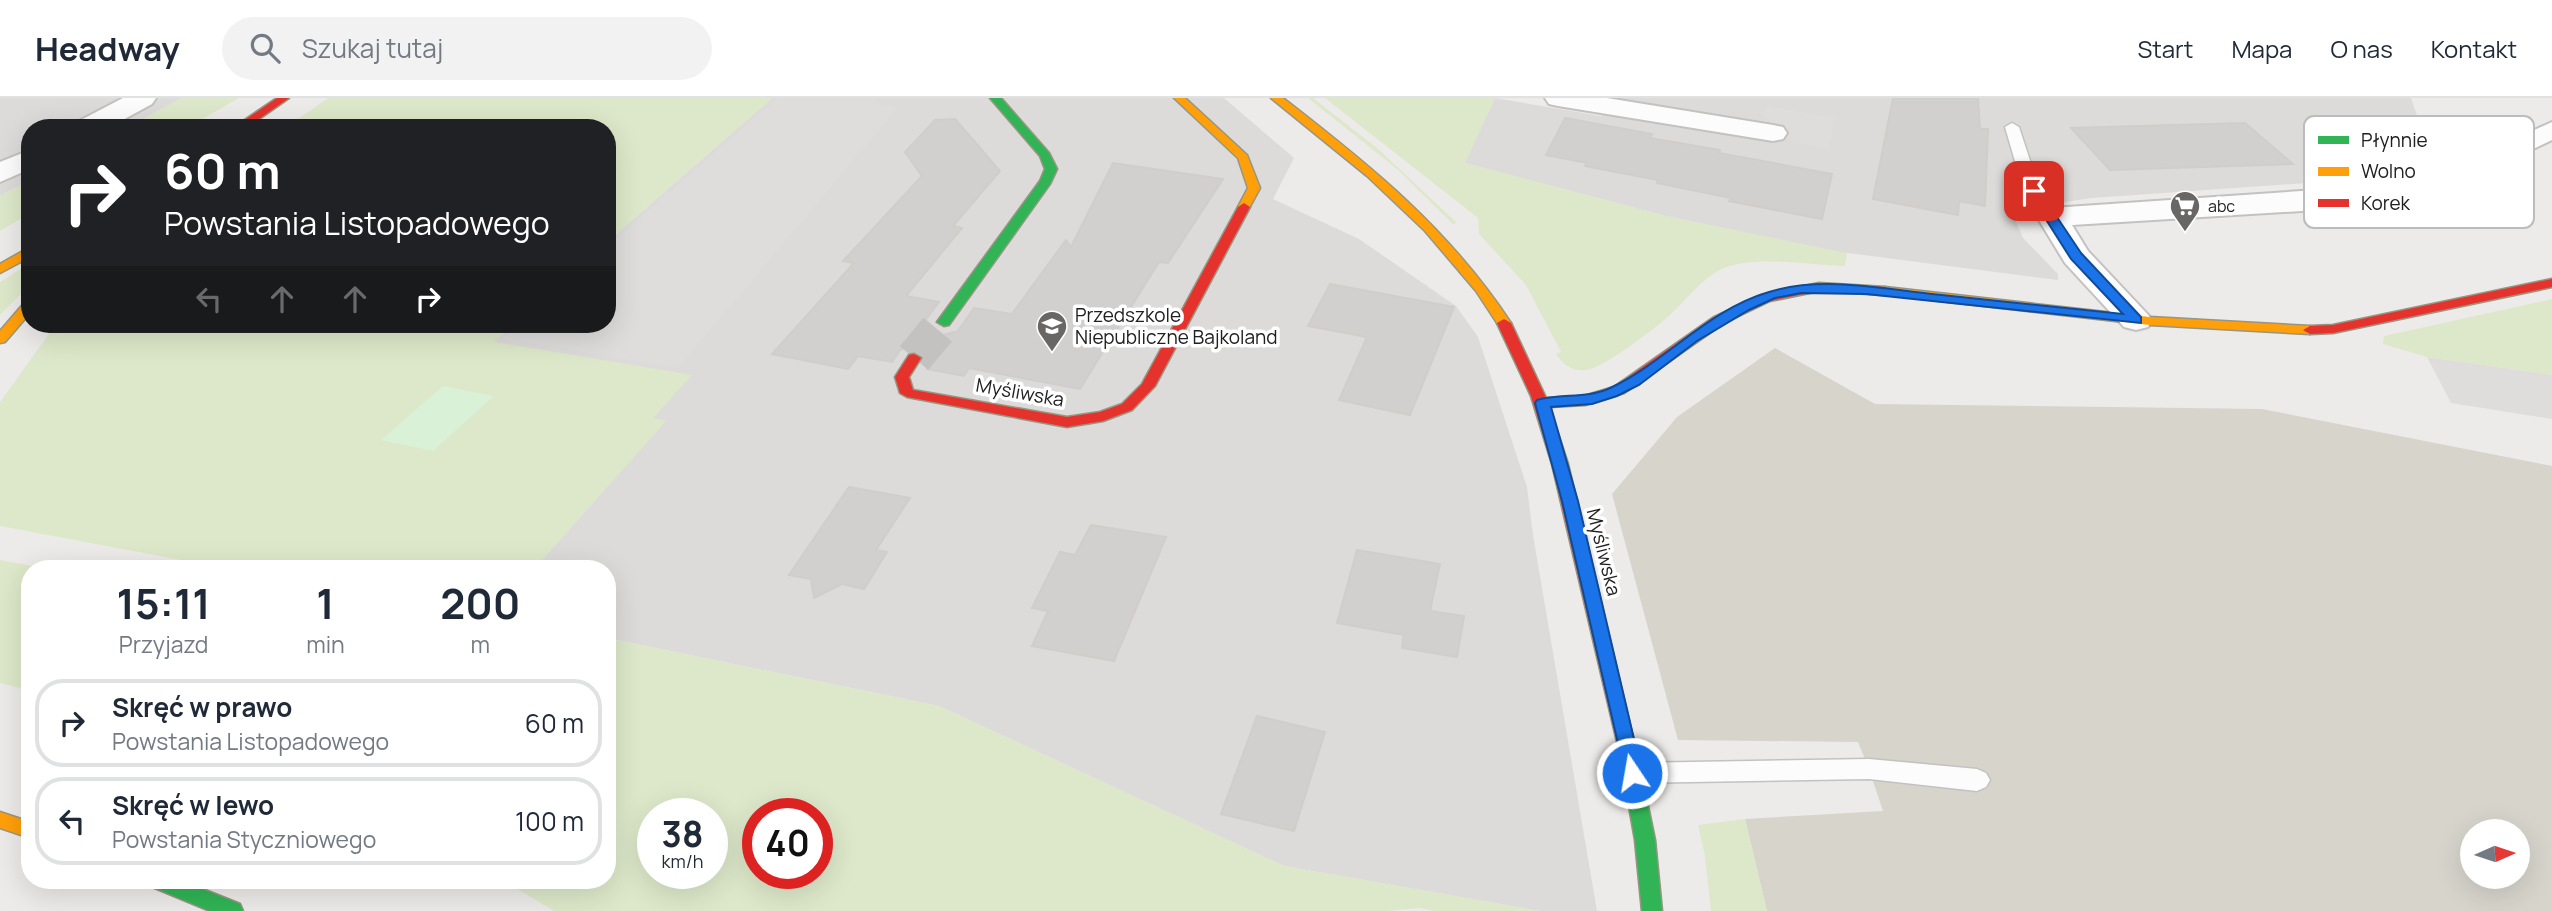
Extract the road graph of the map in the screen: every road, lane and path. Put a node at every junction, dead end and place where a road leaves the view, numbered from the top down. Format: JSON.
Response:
{"nodes":[{"id":1,"x":143,"y":98,"type":"edge"},
{"id":2,"x":284,"y":98,"type":"edge"},
{"id":3,"x":995,"y":98,"type":"edge"},
{"id":4,"x":1179,"y":98,"type":"edge"},
{"id":5,"x":1276,"y":98,"type":"edge"},
{"id":6,"x":1558,"y":98,"type":"edge"},
{"id":7,"x":103,"y":119,"type":"edge"},
{"id":8,"x":252,"y":119,"type":"edge"},
{"id":9,"x":2012,"y":127,"type":"dead end"},
{"id":10,"x":2552,"y":130,"type":"edge"},
{"id":11,"x":1773,"y":133,"type":"dead end"},
{"id":12,"x":2534,"y":139,"type":"edge"},
{"id":13,"x":21,"y":162,"type":"edge"},
{"id":14,"x":0,"y":173,"type":"edge"},
{"id":15,"x":2304,"y":202,"type":"edge"},
{"id":16,"x":2052,"y":217,"type":"junction"},
{"id":17,"x":21,"y":256,"type":"edge"},
{"id":18,"x":0,"y":269,"type":"edge"},
{"id":19,"x":2552,"y":283,"type":"edge"},
{"id":20,"x":21,"y":315,"type":"edge"},
{"id":21,"x":2136,"y":320,"type":"junction"},
{"id":22,"x":944,"y":322,"type":"tunnel mouth"},
{"id":23,"x":0,"y":339,"type":"edge"},
{"id":24,"x":914,"y":358,"type":"tunnel mouth"},
{"id":25,"x":1542,"y":403,"type":"junction"},
{"id":26,"x":1632,"y":773,"type":"junction"},
{"id":27,"x":1977,"y":780,"type":"dead end"},
{"id":28,"x":0,"y":820,"type":"edge"},
{"id":29,"x":21,"y":827,"type":"edge"},
{"id":30,"x":179,"y":889,"type":"edge"},
{"id":31,"x":233,"y":911,"type":"edge"},
{"id":32,"x":1652,"y":911,"type":"edge"}],
"edges":[{"from":1,"to":7,"type":"street"},
{"from":2,"to":8,"type":"street"},
{"from":3,"to":22,"type":"street"},
{"from":4,"to":24,"type":"street","name":"Myśliwska"},
{"from":5,"to":25,"type":"street","name":"Myśliwska"},
{"from":6,"to":11,"type":"street"},
{"from":9,"to":16,"type":"lane"},
{"from":10,"to":12,"type":"street"},
{"from":13,"to":14,"type":"street"},
{"from":15,"to":16,"type":"street"},
{"from":16,"to":21,"type":"street"},
{"from":17,"to":18,"type":"street"},
{"from":19,"to":21,"type":"street"},
{"from":20,"to":23,"type":"street"},
{"from":21,"to":25,"type":"street"},
{"from":25,"to":26,"type":"street","name":"Myśliwska"},
{"from":26,"to":27,"type":"lane"},
{"from":26,"to":32,"type":"street","name":"Myśliwska"},
{"from":28,"to":29,"type":"street"},
{"from":30,"to":31,"type":"street"}]}
